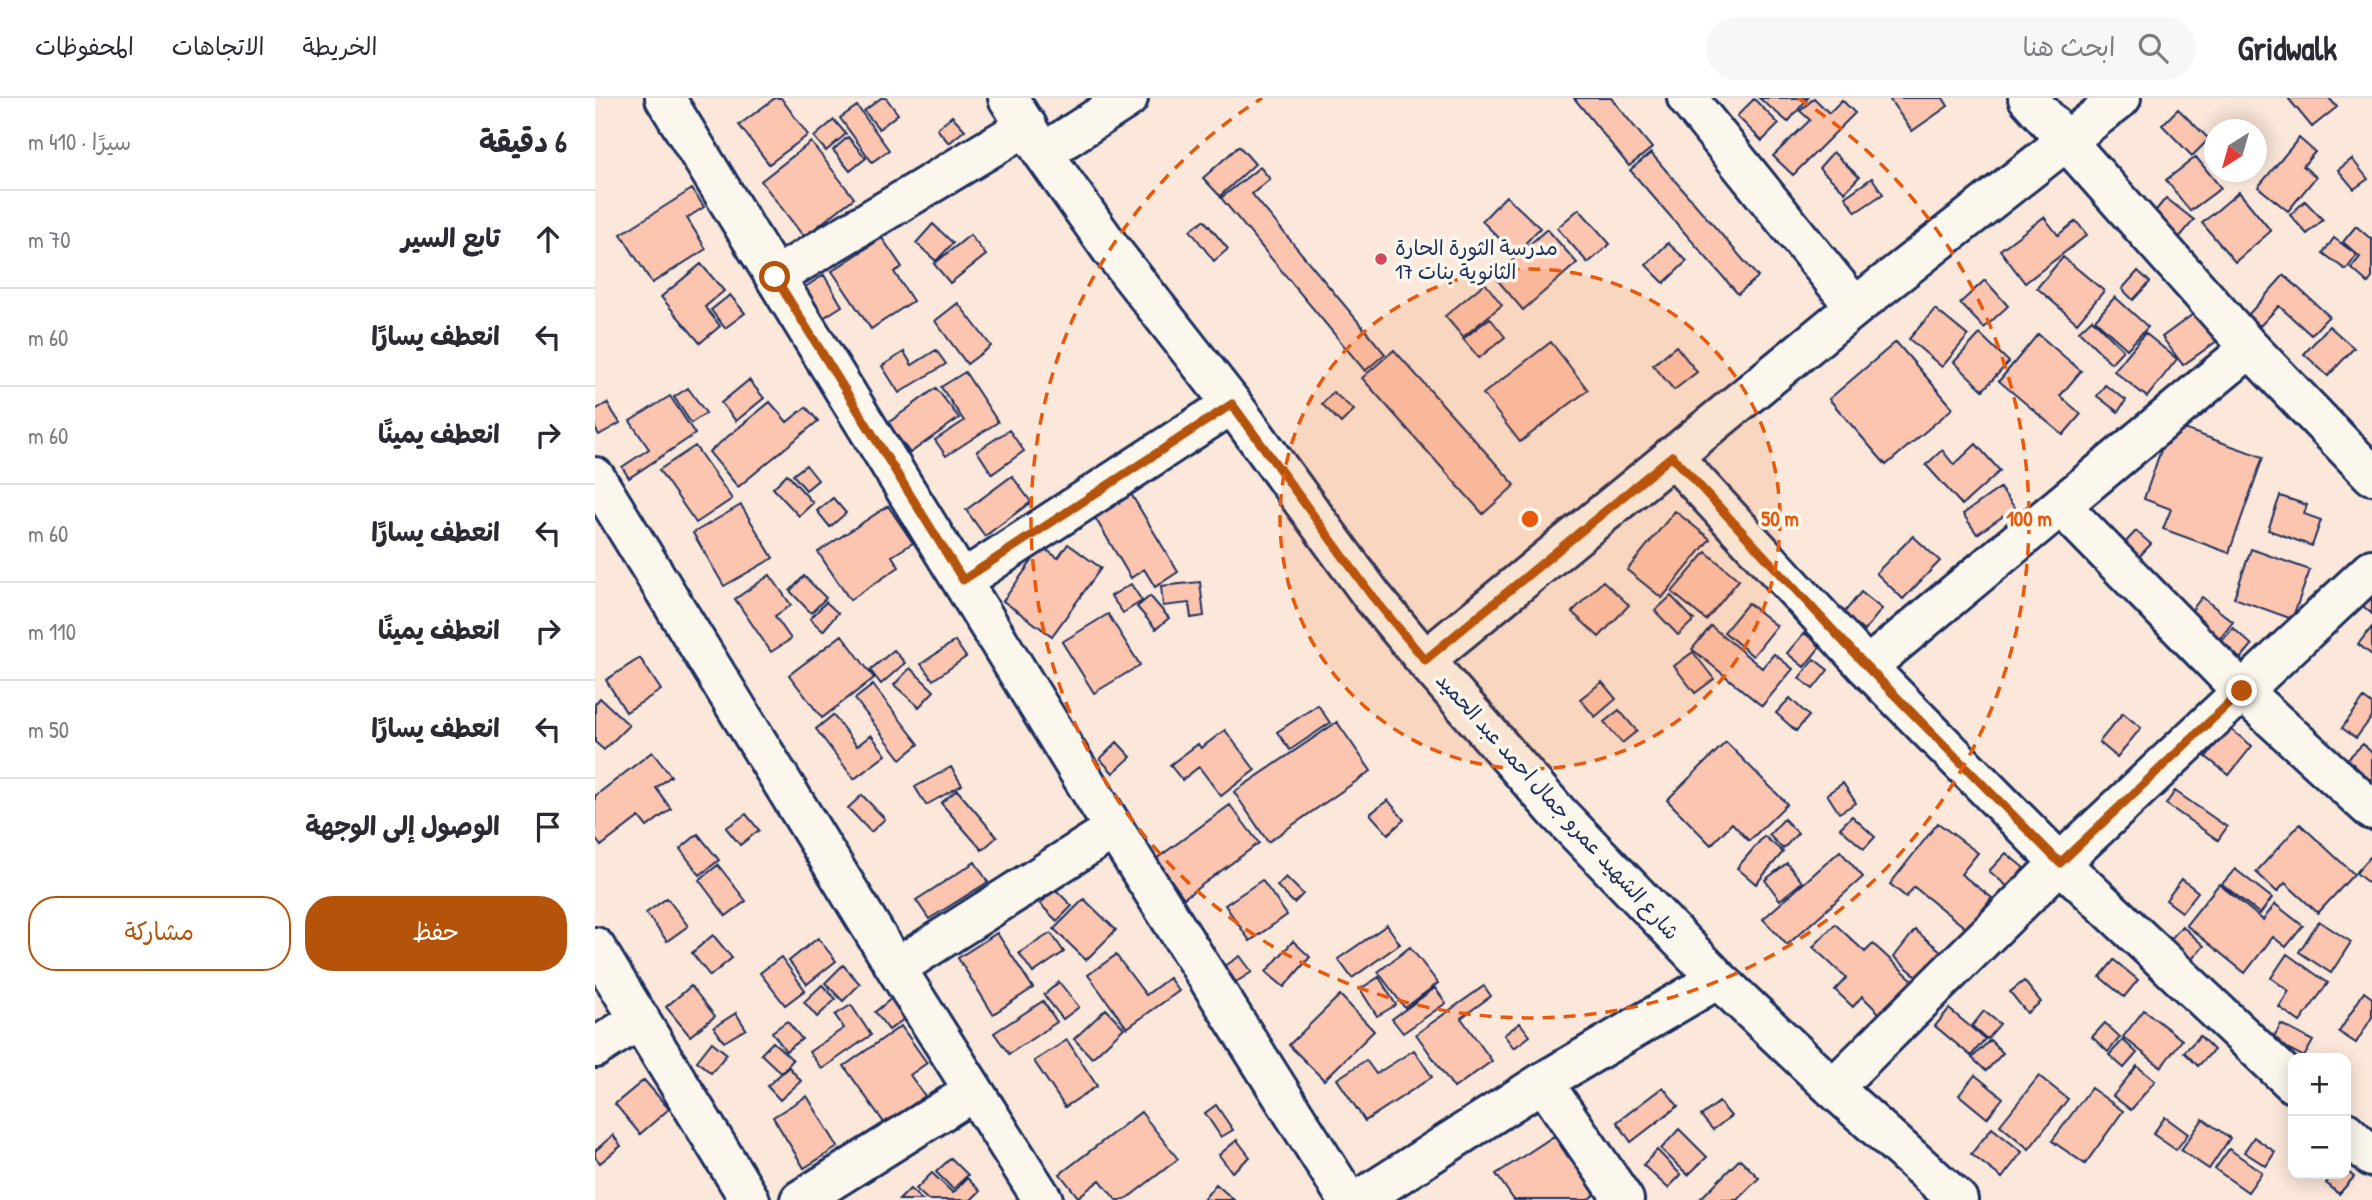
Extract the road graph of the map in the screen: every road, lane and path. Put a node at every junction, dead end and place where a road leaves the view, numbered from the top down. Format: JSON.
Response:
{"nodes":[{"id":1,"x":664,"y":98,"type":"edge"},
{"id":2,"x":1128,"y":98,"type":"edge"},
{"id":3,"x":1686,"y":98,"type":"edge"},
{"id":4,"x":2028,"y":98,"type":"edge"},
{"id":5,"x":2121,"y":98,"type":"edge"},
{"id":6,"x":1026,"y":126,"type":"edge"},
{"id":7,"x":2066,"y":142,"type":"junction"},
{"id":8,"x":775,"y":277,"type":"junction"},
{"id":9,"x":1855,"y":307,"type":"junction"},
{"id":10,"x":2250,"y":348,"type":"junction"},
{"id":11,"x":1232,"y":404,"type":"junction"},
{"id":12,"x":1672,"y":456,"type":"junction"},
{"id":13,"x":2372,"y":475,"type":"edge"},
{"id":14,"x":595,"y":477,"type":"edge"},
{"id":15,"x":2062,"y":507,"type":"junction"},
{"id":16,"x":2372,"y":569,"type":"edge"},
{"id":17,"x":963,"y":580,"type":"junction"},
{"id":18,"x":1425,"y":660,"type":"junction"},
{"id":19,"x":1867,"y":667,"type":"junction"},
{"id":20,"x":2242,"y":691,"type":"junction"},
{"id":21,"x":2372,"y":810,"type":"edge"},
{"id":22,"x":1114,"y":829,"type":"junction"},
{"id":23,"x":2060,"y":863,"type":"junction"},
{"id":24,"x":595,"y":947,"type":"edge"},
{"id":25,"x":897,"y":968,"type":"junction"},
{"id":26,"x":1718,"y":979,"type":"junction"},
{"id":27,"x":640,"y":1019,"type":"junction"},
{"id":28,"x":595,"y":1048,"type":"edge"},
{"id":29,"x":2288,"y":1078,"type":"edge"},
{"id":30,"x":1543,"y":1082,"type":"junction"},
{"id":31,"x":1833,"y":1088,"type":"junction"},
{"id":32,"x":974,"y":1091,"type":"junction"},
{"id":33,"x":2351,"y":1137,"type":"edge"},
{"id":34,"x":2372,"y":1157,"type":"edge"},
{"id":35,"x":750,"y":1200,"type":"edge"},
{"id":36,"x":800,"y":1200,"type":"edge"},
{"id":37,"x":1043,"y":1200,"type":"edge"},
{"id":38,"x":1348,"y":1200,"type":"edge"},
{"id":39,"x":1359,"y":1200,"type":"edge"},
{"id":40,"x":1624,"y":1200,"type":"edge"},
{"id":41,"x":1958,"y":1200,"type":"edge"}],
"edges":[{"from":1,"to":8,"type":"street"},
{"from":2,"to":6,"type":"street"},
{"from":3,"to":9,"type":"street"},
{"from":4,"to":7,"type":"street"},
{"from":5,"to":7,"type":"street"},
{"from":6,"to":8,"type":"street"},
{"from":6,"to":11,"type":"street","name":"شارع الشهيد عمرو جمال احمد عبد الحميد"},
{"from":7,"to":9,"type":"street"},
{"from":7,"to":10,"type":"street"},
{"from":8,"to":17,"type":"street"},
{"from":9,"to":12,"type":"street"},
{"from":10,"to":13,"type":"street"},
{"from":10,"to":15,"type":"street"},
{"from":11,"to":17,"type":"street"},
{"from":11,"to":18,"type":"street","name":"شارع الشهيد عمرو جمال احمد عبد الحميد"},
{"from":12,"to":18,"type":"street"},
{"from":12,"to":19,"type":"street"},
{"from":14,"to":25,"type":"street"},
{"from":15,"to":19,"type":"street"},
{"from":15,"to":20,"type":"street"},
{"from":16,"to":20,"type":"street"},
{"from":17,"to":22,"type":"street"},
{"from":18,"to":26,"type":"street","name":"شارع الشهيد عمرو جمال احمد عبد الحميد"},
{"from":19,"to":23,"type":"street"},
{"from":20,"to":21,"type":"street"},
{"from":20,"to":23,"type":"street"},
{"from":22,"to":25,"type":"street"},
{"from":22,"to":38,"type":"street"},
{"from":23,"to":29,"type":"street"},
{"from":23,"to":31,"type":"street"},
{"from":24,"to":27,"type":"street"},
{"from":25,"to":32,"type":"street"},
{"from":26,"to":30,"type":"street"},
{"from":26,"to":31,"type":"street","name":"شارع الشهيد عمرو جمال احمد عبد الحميد"},
{"from":27,"to":28,"type":"street"},
{"from":27,"to":35,"type":"street"},
{"from":30,"to":39,"type":"street"},
{"from":30,"to":40,"type":"street"},
{"from":31,"to":41,"type":"street","name":"شارع الشهيد عمرو جمال احمد عبد الحميد"},
{"from":32,"to":36,"type":"street"},
{"from":32,"to":37,"type":"street"},
{"from":33,"to":34,"type":"street"}]}
